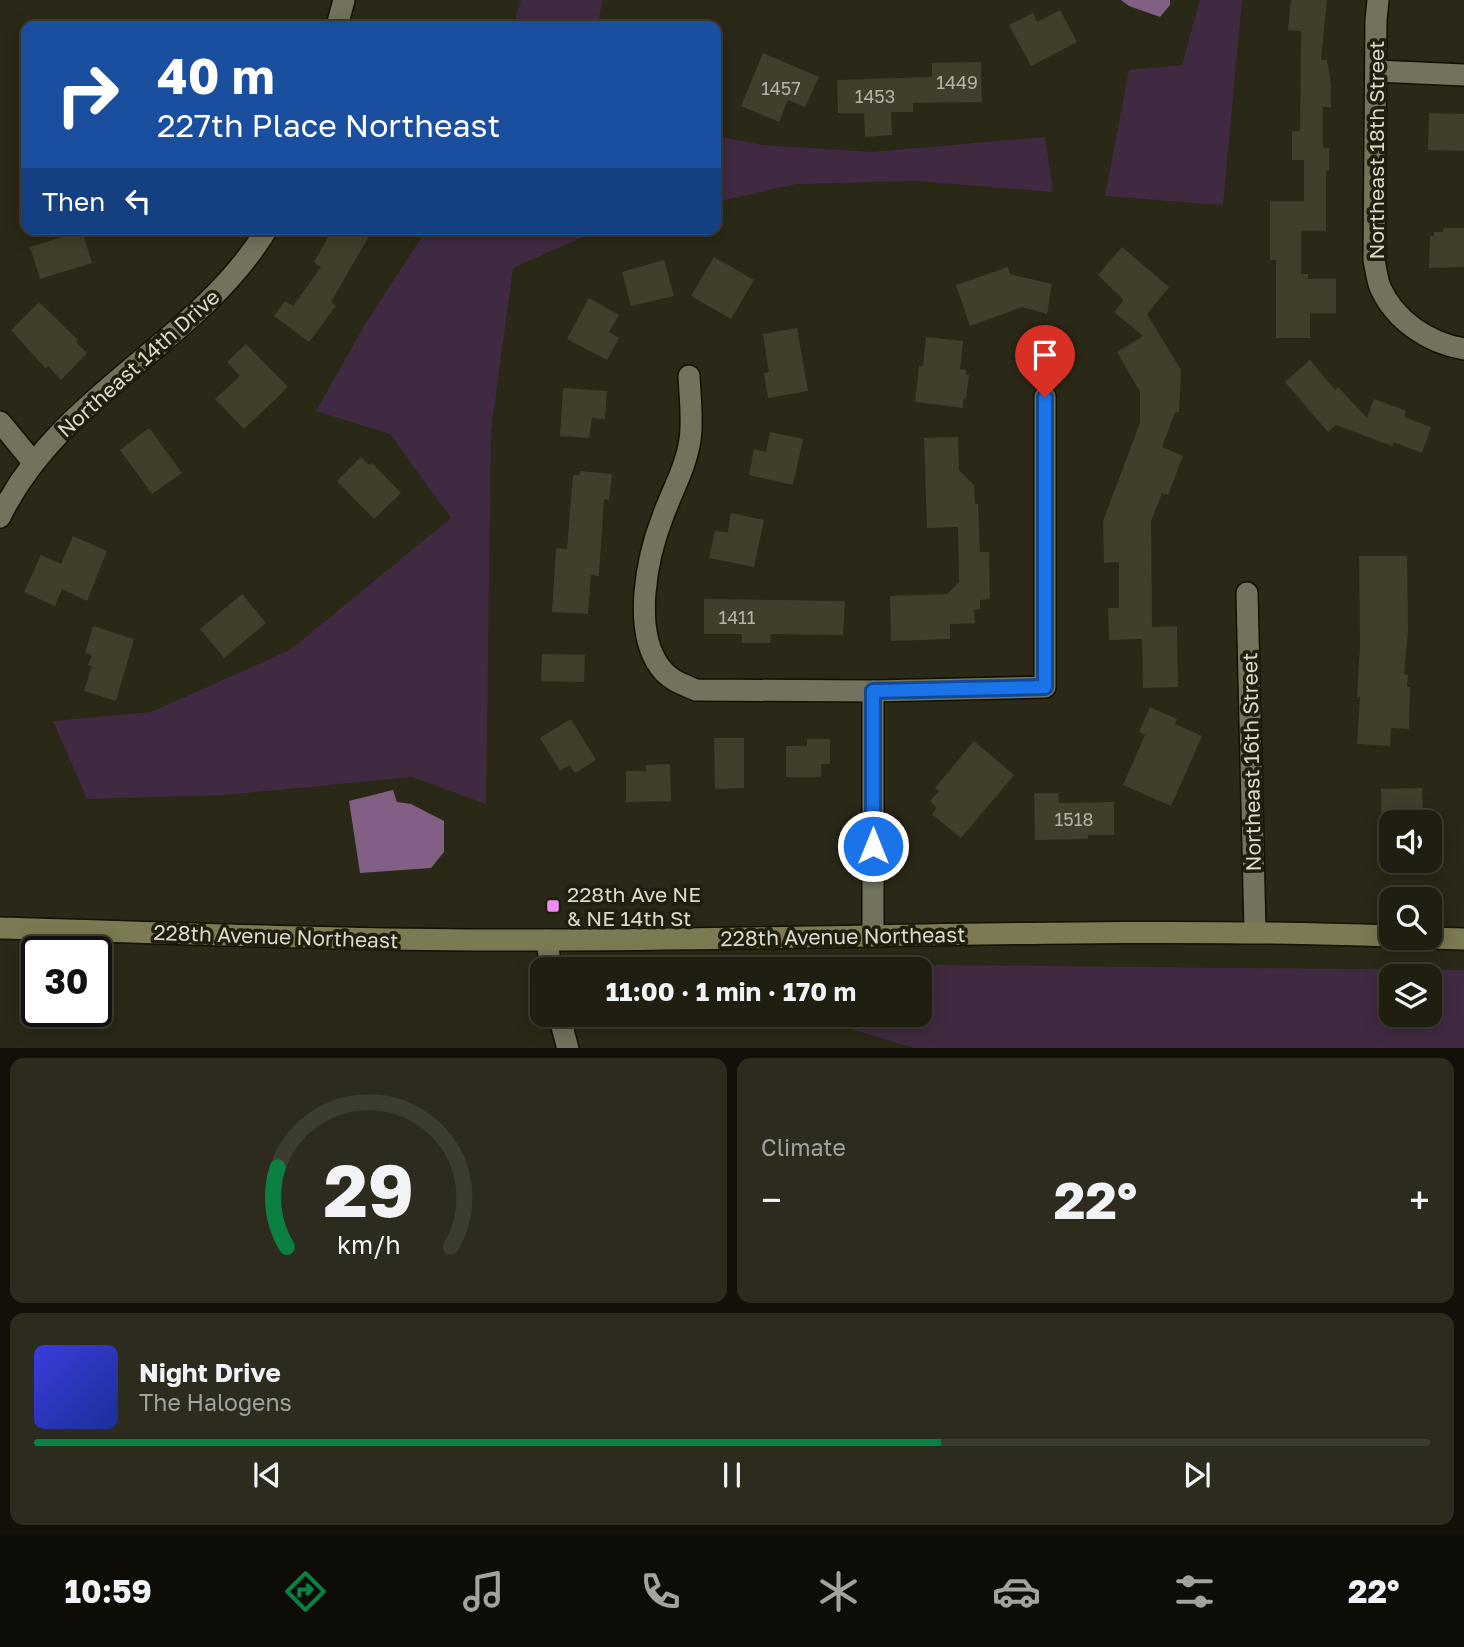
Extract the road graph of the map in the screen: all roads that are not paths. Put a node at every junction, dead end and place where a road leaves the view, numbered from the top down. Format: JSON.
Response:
{"nodes":[{"id":1,"x":344,"y":0,"type":"edge"},
{"id":2,"x":1378,"y":0,"type":"edge"},
{"id":3,"x":338,"y":21,"type":"edge"},
{"id":4,"x":1376,"y":71,"type":"junction"},
{"id":5,"x":1464,"y":75,"type":"edge"},
{"id":6,"x":263,"y":235,"type":"edge"},
{"id":7,"x":1464,"y":349,"type":"edge"},
{"id":8,"x":689,"y":376,"type":"dead end"},
{"id":9,"x":1045,"y":397,"type":"dead end"},
{"id":10,"x":0,"y":422,"type":"edge"},
{"id":11,"x":33,"y":462,"type":"junction"},
{"id":12,"x":0,"y":517,"type":"edge"},
{"id":13,"x":1247,"y":593,"type":"dead end"},
{"id":14,"x":873,"y":691,"type":"junction"},
{"id":15,"x":0,"y":928,"type":"edge"},
{"id":16,"x":1255,"y":931,"type":"junction"},
{"id":17,"x":873,"y":936,"type":"junction"},
{"id":18,"x":1379,"y":936,"type":"edge"},
{"id":19,"x":1442,"y":938,"type":"edge"},
{"id":20,"x":1464,"y":939,"type":"edge"},
{"id":21,"x":547,"y":940,"type":"junction"},
{"id":22,"x":549,"y":957,"type":"edge"},
{"id":23,"x":562,"y":1027,"type":"edge"},
{"id":24,"x":568,"y":1048,"type":"edge"}],
"edges":[{"from":1,"to":3,"type":"street"},
{"from":2,"to":4,"type":"street","name":"Northeast 18th Street"},
{"from":4,"to":5,"type":"street"},
{"from":4,"to":7,"type":"street","name":"Northeast 18th Street"},
{"from":6,"to":11,"type":"street","name":"Northeast 14th Drive"},
{"from":8,"to":14,"type":"street"},
{"from":9,"to":14,"type":"street"},
{"from":10,"to":11,"type":"street"},
{"from":11,"to":12,"type":"street","name":"Northeast 14th Drive"},
{"from":13,"to":16,"type":"street","name":"Northeast 16th Street"},
{"from":14,"to":17,"type":"street"},
{"from":15,"to":21,"type":"main road","name":"228th Avenue Northeast"},
{"from":16,"to":17,"type":"main road","name":"228th Avenue Northeast"},
{"from":16,"to":18,"type":"main road","name":"228th Avenue Northeast"},
{"from":17,"to":21,"type":"main road","name":"228th Avenue Northeast"},
{"from":19,"to":20,"type":"main road"},
{"from":21,"to":22,"type":"street"},
{"from":23,"to":24,"type":"street"}]}
